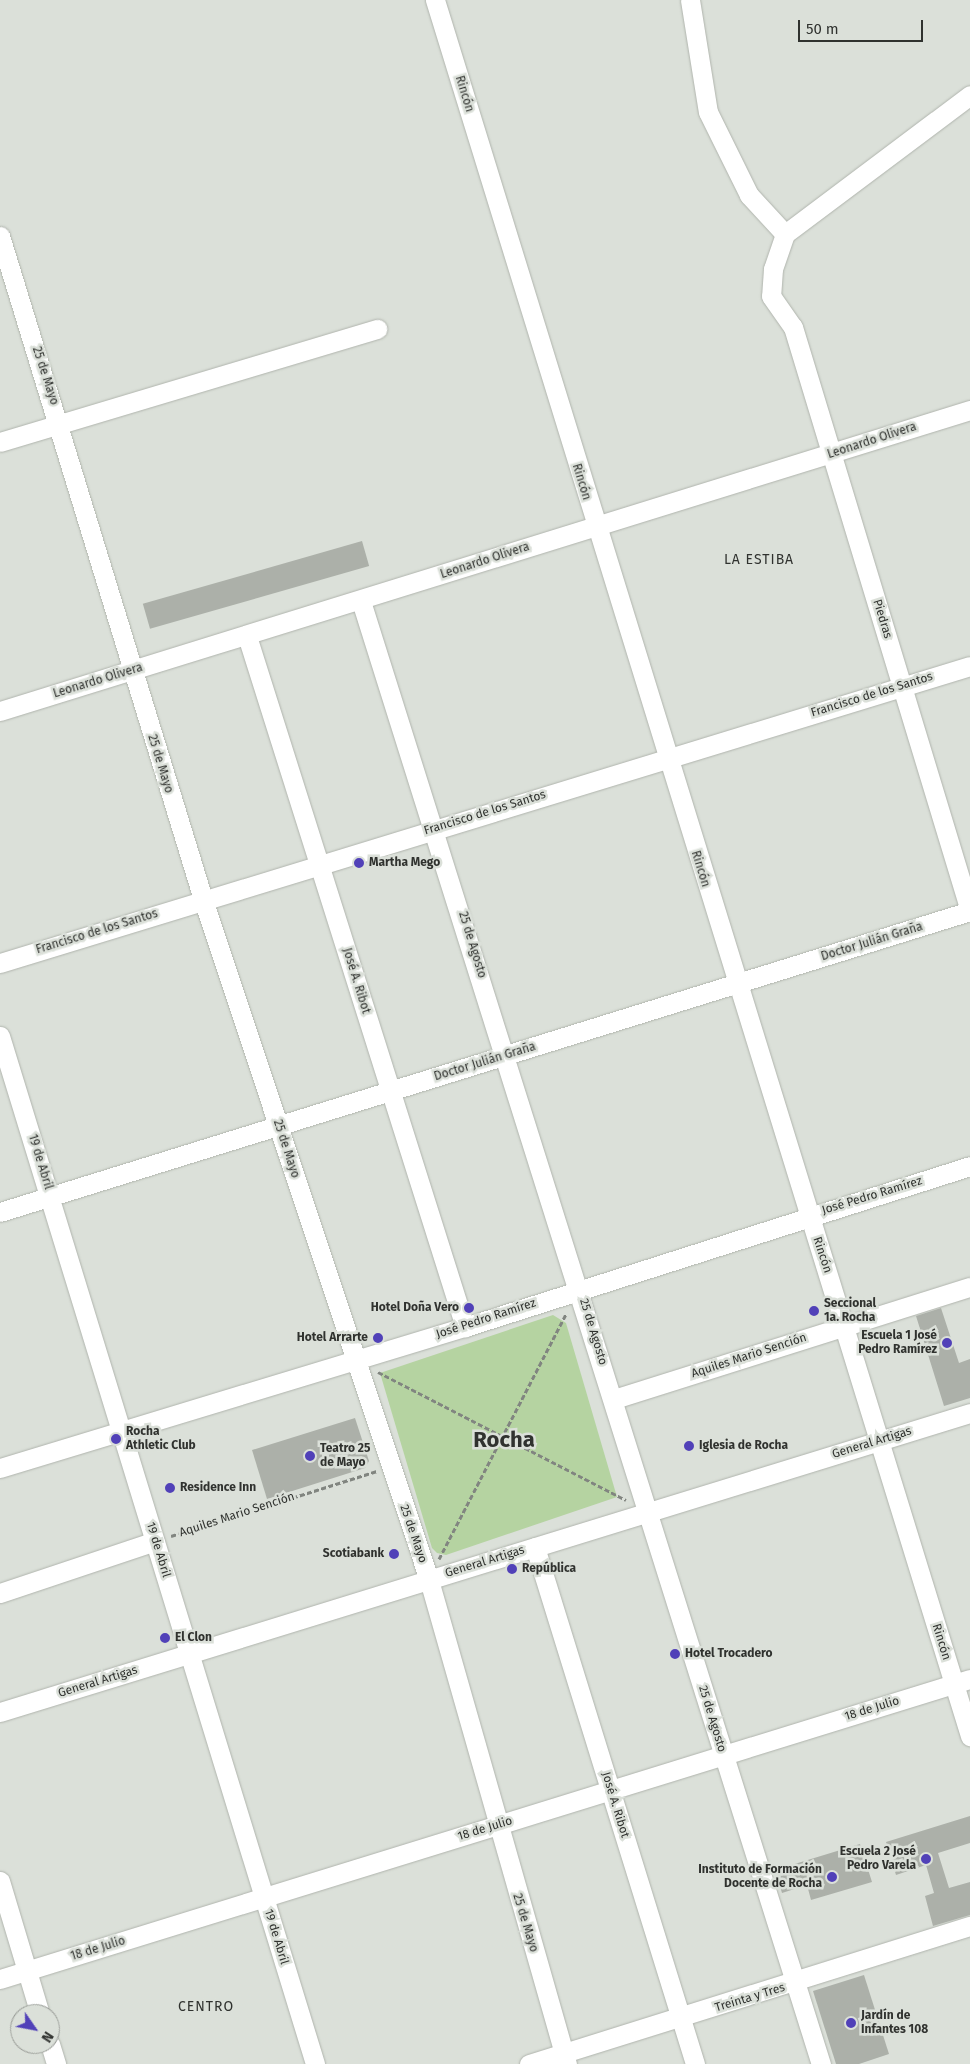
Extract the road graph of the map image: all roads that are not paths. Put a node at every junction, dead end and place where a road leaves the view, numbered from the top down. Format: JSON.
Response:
{"nodes":[{"id":1,"x":435,"y":0,"type":"edge"},
{"id":2,"x":690,"y":0,"type":"edge"},
{"id":3,"x":970,"y":95,"type":"edge"},
{"id":4,"x":785,"y":234,"type":"junction"},
{"id":5,"x":0,"y":236,"type":"edge"},
{"id":6,"x":377,"y":329,"type":"dead end"},
{"id":7,"x":970,"y":410,"type":"edge"},
{"id":8,"x":60,"y":424,"type":"junction"},
{"id":9,"x":0,"y":442,"type":"edge"},
{"id":10,"x":830,"y":455,"type":"junction"},
{"id":11,"x":594,"y":526,"type":"junction"},
{"id":12,"x":361,"y":601,"type":"junction"},
{"id":13,"x":247,"y":636,"type":"junction"},
{"id":14,"x":970,"y":666,"type":"edge"},
{"id":15,"x":131,"y":671,"type":"junction"},
{"id":16,"x":902,"y":686,"type":"junction"},
{"id":17,"x":0,"y":711,"type":"edge"},
{"id":18,"x":665,"y":757,"type":"junction"},
{"id":19,"x":435,"y":828,"type":"junction"},
{"id":20,"x":319,"y":864,"type":"junction"},
{"id":21,"x":203,"y":899,"type":"junction"},
{"id":22,"x":970,"y":911,"type":"edge"},
{"id":23,"x":0,"y":962,"type":"edge"},
{"id":24,"x":737,"y":984,"type":"junction"},
{"id":25,"x":0,"y":1036,"type":"edge"},
{"id":26,"x":506,"y":1056,"type":"junction"},
{"id":27,"x":391,"y":1091,"type":"junction"},
{"id":28,"x":278,"y":1126,"type":"junction"},
{"id":29,"x":970,"y":1166,"type":"edge"},
{"id":30,"x":51,"y":1197,"type":"junction"},
{"id":31,"x":0,"y":1212,"type":"edge"},
{"id":32,"x":809,"y":1216,"type":"junction"},
{"id":33,"x":579,"y":1288,"type":"junction"},
{"id":34,"x":970,"y":1288,"type":"edge"},
{"id":35,"x":844,"y":1326,"type":"junction"},
{"id":36,"x":465,"y":1327,"type":"junction"},
{"id":37,"x":352,"y":1358,"type":"junction"},
{"id":38,"x":614,"y":1399,"type":"junction"},
{"id":39,"x":970,"y":1413,"type":"edge"},
{"id":40,"x":122,"y":1430,"type":"junction"},
{"id":41,"x":879,"y":1441,"type":"junction"},
{"id":42,"x":0,"y":1468,"type":"edge"},
{"id":43,"x":649,"y":1511,"type":"junction"},
{"id":44,"x":155,"y":1541,"type":"junction"},
{"id":45,"x":535,"y":1547,"type":"junction"},
{"id":46,"x":429,"y":1580,"type":"junction"},
{"id":47,"x":0,"y":1593,"type":"edge"},
{"id":48,"x":189,"y":1653,"type":"junction"},
{"id":49,"x":962,"y":1682,"type":"edge"},
{"id":50,"x":0,"y":1712,"type":"edge"},
{"id":51,"x":970,"y":1736,"type":"edge"},
{"id":52,"x":723,"y":1755,"type":"junction"},
{"id":53,"x":610,"y":1790,"type":"junction"},
{"id":54,"x":496,"y":1826,"type":"junction"},
{"id":55,"x":0,"y":1881,"type":"edge"},
{"id":56,"x":264,"y":1897,"type":"junction"},
{"id":57,"x":970,"y":1926,"type":"edge"},
{"id":58,"x":27,"y":1970,"type":"junction"},
{"id":59,"x":0,"y":1978,"type":"edge"},
{"id":60,"x":795,"y":1984,"type":"junction"},
{"id":61,"x":37,"y":2004,"type":"edge"},
{"id":62,"x":681,"y":2020,"type":"junction"},
{"id":63,"x":565,"y":2059,"type":"edge"},
{"id":64,"x":315,"y":2064,"type":"edge"},
{"id":65,"x":529,"y":2064,"type":"edge"},
{"id":66,"x":695,"y":2064,"type":"edge"},
{"id":67,"x":820,"y":2064,"type":"edge"}],
"edges":[{"from":1,"to":11,"type":"street","name":"Rincón"},
{"from":2,"to":4,"type":"street"},
{"from":3,"to":4,"type":"street"},
{"from":4,"to":10,"type":"street","name":"Piedras"},
{"from":5,"to":8,"type":"street","name":"25 de Mayo"},
{"from":6,"to":8,"type":"street"},
{"from":7,"to":10,"type":"street","name":"Leonardo Olivera"},
{"from":8,"to":9,"type":"street"},
{"from":8,"to":15,"type":"street","name":"25 de Mayo"},
{"from":10,"to":11,"type":"street","name":"Leonardo Olivera"},
{"from":10,"to":16,"type":"street","name":"Piedras"},
{"from":11,"to":12,"type":"street","name":"Leonardo Olivera"},
{"from":11,"to":18,"type":"street","name":"Rincón"},
{"from":12,"to":13,"type":"street","name":"Leonardo Olivera"},
{"from":12,"to":19,"type":"street","name":"25 de Agosto"},
{"from":13,"to":15,"type":"street","name":"Leonardo Olivera"},
{"from":13,"to":20,"type":"street","name":"José A. Ribot"},
{"from":14,"to":16,"type":"street","name":"Francisco de los Santos"},
{"from":15,"to":17,"type":"street","name":"Leonardo Olivera"},
{"from":15,"to":21,"type":"street","name":"25 de Mayo"},
{"from":16,"to":18,"type":"street","name":"Francisco de los Santos"},
{"from":16,"to":22,"type":"street","name":"Piedras"},
{"from":18,"to":19,"type":"street","name":"Francisco de los Santos"},
{"from":18,"to":24,"type":"street","name":"Rincón"},
{"from":19,"to":20,"type":"street","name":"Francisco de los Santos"},
{"from":19,"to":26,"type":"street","name":"25 de Agosto"},
{"from":20,"to":21,"type":"street","name":"Francisco de los Santos"},
{"from":20,"to":27,"type":"street","name":"José A. Ribot"},
{"from":21,"to":23,"type":"street","name":"Francisco de los Santos"},
{"from":21,"to":28,"type":"street","name":"25 de Mayo"},
{"from":22,"to":24,"type":"street","name":"Doctor Julián Graña"},
{"from":24,"to":26,"type":"street","name":"Doctor Julián Graña"},
{"from":24,"to":32,"type":"street","name":"Rincón"},
{"from":25,"to":30,"type":"street","name":"19 de Abril"},
{"from":26,"to":27,"type":"street","name":"Doctor Julián Graña"},
{"from":26,"to":33,"type":"street","name":"25 de Agosto"},
{"from":27,"to":28,"type":"street","name":"Doctor Julián Graña"},
{"from":27,"to":36,"type":"street","name":"José A. Ribot"},
{"from":28,"to":30,"type":"street","name":"Doctor Julián Graña"},
{"from":28,"to":37,"type":"street","name":"25 de Mayo"},
{"from":29,"to":32,"type":"street","name":"José Pedro Ramírez"},
{"from":30,"to":31,"type":"street","name":"Doctor Julián Graña"},
{"from":30,"to":40,"type":"street","name":"19 de Abril"},
{"from":32,"to":33,"type":"street","name":"José Pedro Ramírez"},
{"from":32,"to":35,"type":"street","name":"Rincón"},
{"from":33,"to":36,"type":"street","name":"José Pedro Ramírez"},
{"from":33,"to":38,"type":"street","name":"25 de Agosto"},
{"from":34,"to":35,"type":"street","name":"Aquiles Mario Sención"},
{"from":35,"to":38,"type":"street","name":"Aquiles Mario Sención"},
{"from":35,"to":41,"type":"street","name":"Rincón"},
{"from":36,"to":37,"type":"street","name":"José Pedro Ramírez"},
{"from":37,"to":40,"type":"street","name":"José Pedro Ramírez"},
{"from":37,"to":46,"type":"street","name":"25 de Mayo"},
{"from":38,"to":43,"type":"street","name":"25 de Agosto"},
{"from":39,"to":41,"type":"street","name":"General Artigas"},
{"from":40,"to":42,"type":"street","name":"José Pedro Ramírez"},
{"from":40,"to":44,"type":"street","name":"19 de Abril"},
{"from":41,"to":43,"type":"street","name":"General Artigas"},
{"from":41,"to":49,"type":"street","name":"Rincón"},
{"from":43,"to":45,"type":"street","name":"General Artigas"},
{"from":43,"to":52,"type":"street","name":"25 de Agosto"},
{"from":44,"to":47,"type":"street"},
{"from":44,"to":48,"type":"street","name":"19 de Abril"},
{"from":45,"to":46,"type":"street","name":"General Artigas"},
{"from":45,"to":53,"type":"street","name":"José A. Ribot"},
{"from":46,"to":48,"type":"street","name":"General Artigas"},
{"from":46,"to":54,"type":"street","name":"25 de Mayo"},
{"from":48,"to":50,"type":"street","name":"General Artigas"},
{"from":48,"to":56,"type":"street","name":"19 de Abril"},
{"from":49,"to":51,"type":"street","name":"Rincón"},
{"from":49,"to":52,"type":"street","name":"18 de Julio"},
{"from":52,"to":53,"type":"street","name":"18 de Julio"},
{"from":52,"to":60,"type":"street","name":"25 de Agosto"},
{"from":53,"to":54,"type":"street","name":"18 de Julio"},
{"from":53,"to":62,"type":"street","name":"José A. Ribot"},
{"from":54,"to":56,"type":"street","name":"18 de Julio"},
{"from":54,"to":63,"type":"street","name":"25 de Mayo"},
{"from":55,"to":58,"type":"street"},
{"from":56,"to":58,"type":"street","name":"18 de Julio"},
{"from":56,"to":64,"type":"street","name":"19 de Abril"},
{"from":57,"to":60,"type":"street","name":"Treinta y Tres"},
{"from":58,"to":59,"type":"street","name":"18 de Julio"},
{"from":58,"to":61,"type":"street"},
{"from":60,"to":62,"type":"street","name":"Treinta y Tres"},
{"from":60,"to":67,"type":"street","name":"25 de Agosto"},
{"from":62,"to":63,"type":"street","name":"Treinta y Tres"},
{"from":62,"to":66,"type":"street","name":"José A. Ribot"},
{"from":63,"to":65,"type":"street","name":"Treinta y Tres"}]}
